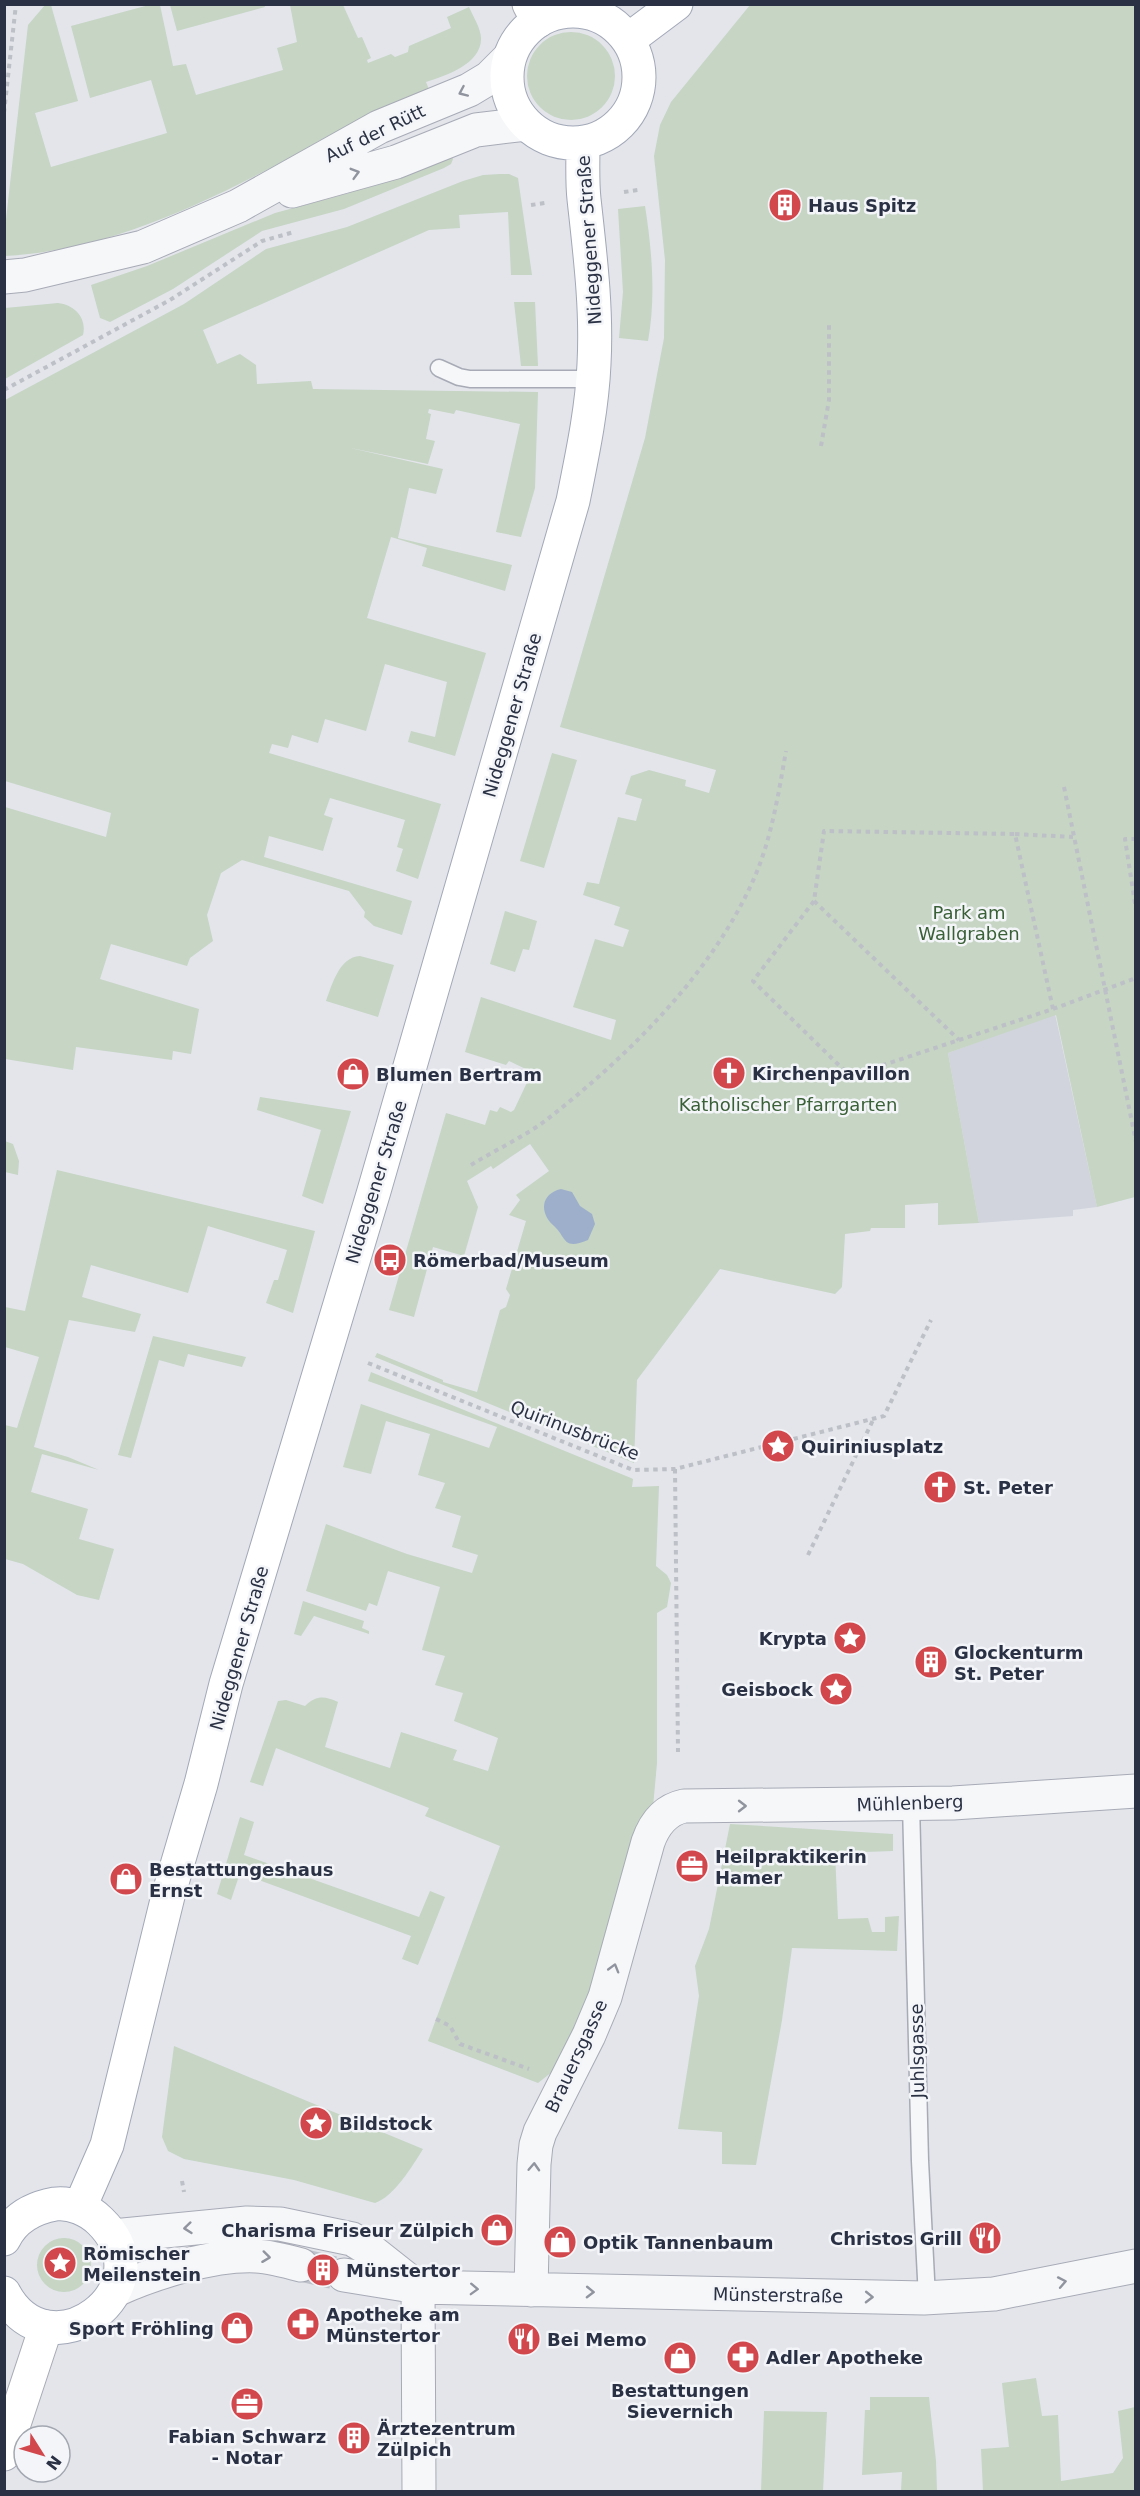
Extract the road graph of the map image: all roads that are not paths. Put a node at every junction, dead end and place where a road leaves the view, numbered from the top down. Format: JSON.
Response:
{"nodes":[{"id":1,"x":676,"y":4,"type":"edge"},
{"id":2,"x":534,"y":13,"type":"edge"},
{"id":3,"x":628,"y":40,"type":"junction"},
{"id":4,"x":509,"y":58,"type":"junction"},
{"id":5,"x":526,"y":124,"type":"junction"},
{"id":6,"x":583,"y":144,"type":"junction"},
{"id":7,"x":238,"y":206,"type":"junction"},
{"id":8,"x":4,"y":277,"type":"edge"},
{"id":9,"x":439,"y":368,"type":"dead end"},
{"id":10,"x":593,"y":379,"type":"junction"},
{"id":11,"x":1136,"y":1791,"type":"edge"},
{"id":12,"x":911,"y":1804,"type":"junction"},
{"id":13,"x":684,"y":1806,"type":"joint"},
{"id":14,"x":80,"y":2207,"type":"junction"},
{"id":15,"x":113,"y":2236,"type":"junction"},
{"id":16,"x":4,"y":2239,"type":"edge"},
{"id":17,"x":301,"y":2265,"type":"tunnel mouth"},
{"id":18,"x":1136,"y":2265,"type":"edge"},
{"id":19,"x":344,"y":2275,"type":"tunnel mouth"},
{"id":20,"x":417,"y":2287,"type":"junction"},
{"id":21,"x":116,"y":2290,"type":"junction"},
{"id":22,"x":531,"y":2290,"type":"junction"},
{"id":23,"x":4,"y":2293,"type":"edge"},
{"id":24,"x":927,"y":2298,"type":"junction"},
{"id":25,"x":46,"y":2327,"type":"junction"},
{"id":26,"x":4,"y":2454,"type":"edge"},
{"id":27,"x":419,"y":2492,"type":"edge"}],
"edges":[{"from":1,"to":3,"type":"main road"},
{"from":2,"to":3,"type":"main road"},
{"from":2,"to":4,"type":"main road"},
{"from":3,"to":6,"type":"main road"},
{"from":4,"to":5,"type":"main road"},
{"from":4,"to":7,"type":"street","name":"Auf der Rütt","one_way":true},
{"from":5,"to":6,"type":"main road"},
{"from":7,"to":5,"type":"street","name":"Auf der Rütt","one_way":true},
{"from":6,"to":10,"type":"main road","name":"Nideggener Straße"},
{"from":7,"to":8,"type":"street","name":"Auf der Rütt"},
{"from":9,"to":10,"type":"lane"},
{"from":10,"to":14,"type":"main road","name":"Nideggener Straße"},
{"from":11,"to":12,"type":"street","name":"Mühlenberg"},
{"from":13,"to":12,"type":"street","name":"Mühlenberg","one_way":true},
{"from":12,"to":24,"type":"lane","name":"Juhlsgasse"},
{"from":22,"to":13,"type":"street","name":"Brauersgasse","one_way":true},
{"from":14,"to":15,"type":"main road"},
{"from":14,"to":16,"type":"main road"},
{"from":20,"to":15,"type":"street","one_way":true},
{"from":15,"to":21,"type":"main road"},
{"from":21,"to":17,"type":"street","one_way":true},
{"from":24,"to":18,"type":"street","name":"Münsterstraße","one_way":true},
{"from":19,"to":20,"type":"street","name":"Münsterstraße"},
{"from":20,"to":22,"type":"street","name":"Münsterstraße","one_way":true},
{"from":20,"to":27,"type":"street"},
{"from":21,"to":25,"type":"main road"},
{"from":22,"to":24,"type":"street","name":"Münsterstraße","one_way":true},
{"from":23,"to":25,"type":"main road"},
{"from":25,"to":26,"type":"main road"}]}
